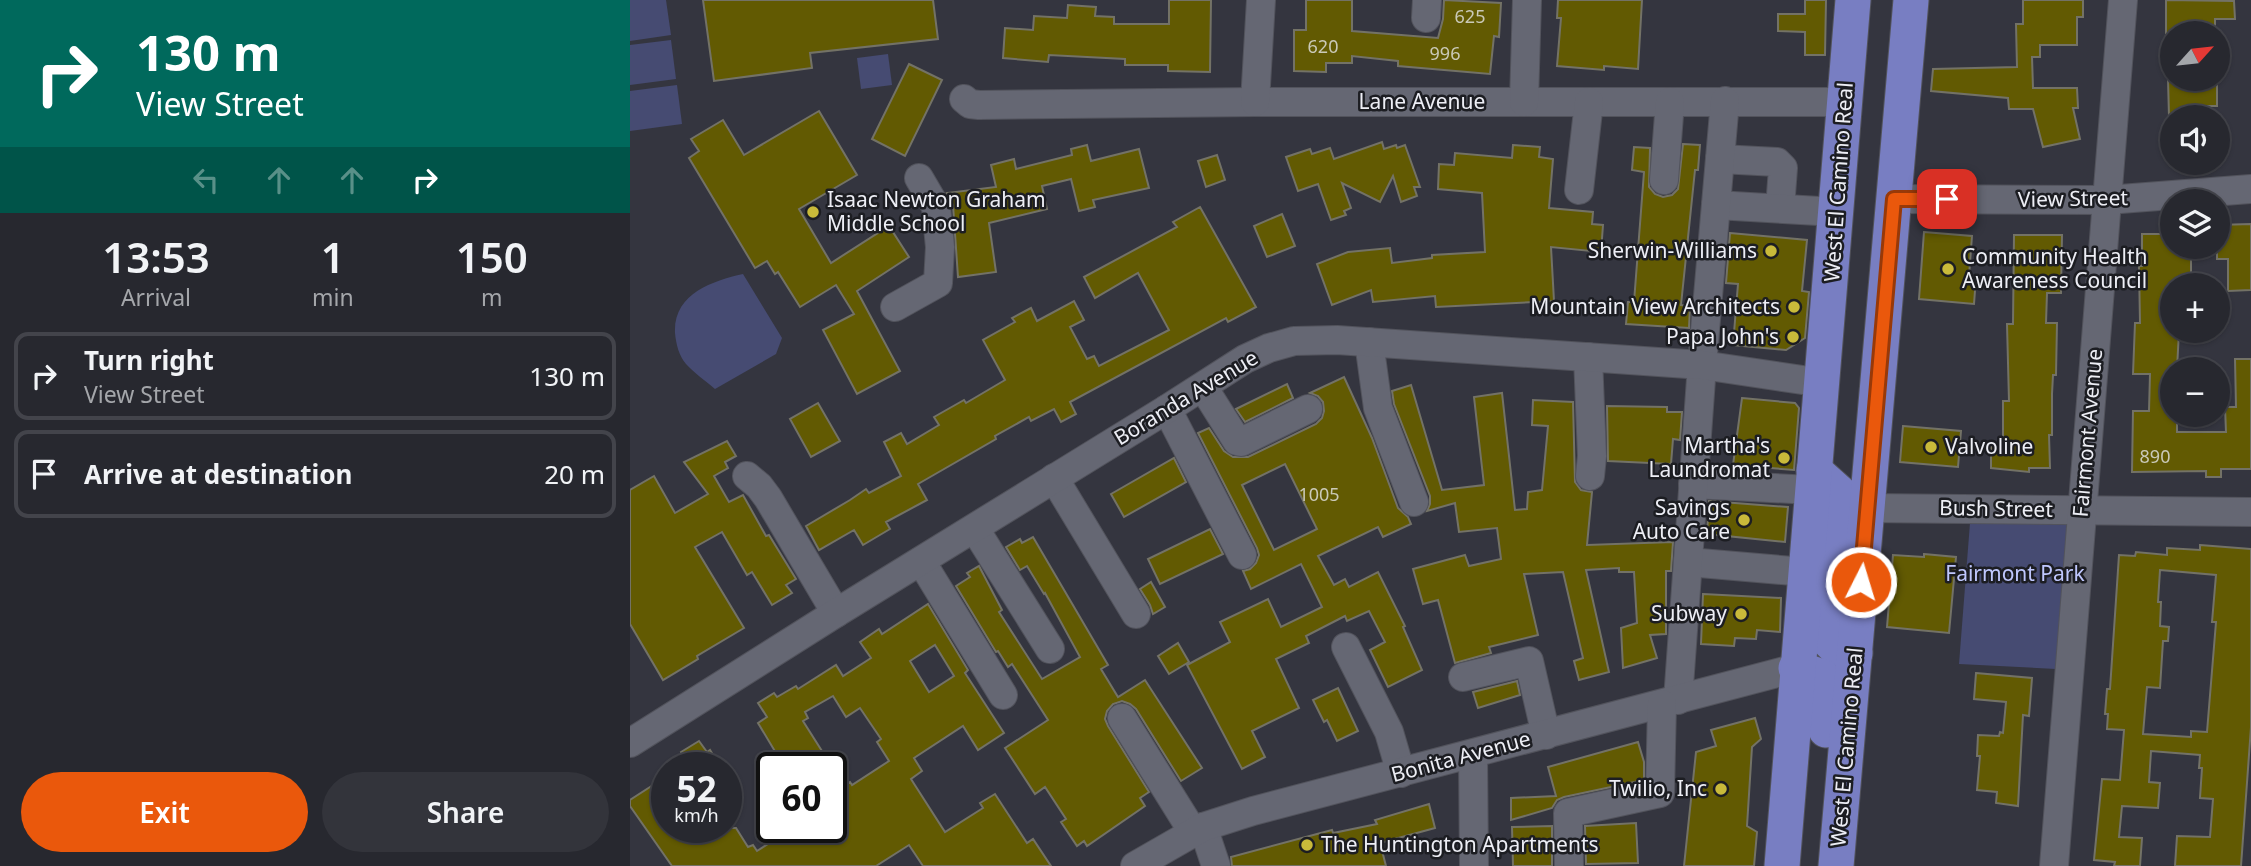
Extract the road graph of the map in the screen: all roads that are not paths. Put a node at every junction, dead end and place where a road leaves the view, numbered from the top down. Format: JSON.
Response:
{"nodes":[{"id":1,"x":1261,"y":0,"type":"edge"},
{"id":2,"x":1527,"y":0,"type":"edge"},
{"id":3,"x":1853,"y":0,"type":"edge"},
{"id":4,"x":1911,"y":0,"type":"edge"},
{"id":5,"x":2123,"y":0,"type":"edge"},
{"id":6,"x":964,"y":99,"type":"dead end"},
{"id":7,"x":1725,"y":101,"type":"junction"},
{"id":8,"x":1255,"y":102,"type":"junction"},
{"id":9,"x":1524,"y":102,"type":"junction"},
{"id":10,"x":1589,"y":102,"type":"junction"},
{"id":11,"x":1670,"y":102,"type":"junction"},
{"id":12,"x":1844,"y":102,"type":"junction"},
{"id":13,"x":1720,"y":159,"type":"junction"},
{"id":14,"x":919,"y":178,"type":"dead end"},
{"id":15,"x":1664,"y":180,"type":"dead end"},
{"id":16,"x":2251,"y":189,"type":"edge"},
{"id":17,"x":1579,"y":190,"type":"dead end"},
{"id":18,"x":1894,"y":199,"type":"junction"},
{"id":19,"x":2107,"y":200,"type":"junction"},
{"id":20,"x":1716,"y":205,"type":"junction"},
{"id":21,"x":1780,"y":208,"type":"junction"},
{"id":22,"x":1836,"y":212,"type":"junction"},
{"id":23,"x":895,"y":307,"type":"dead end"},
{"id":24,"x":1369,"y":342,"type":"junction"},
{"id":25,"x":1588,"y":357,"type":"junction"},
{"id":26,"x":1702,"y":365,"type":"junction"},
{"id":27,"x":1823,"y":383,"type":"junction"},
{"id":28,"x":1203,"y":387,"type":"junction"},
{"id":29,"x":1308,"y":409,"type":"dead end"},
{"id":30,"x":1167,"y":410,"type":"junction"},
{"id":31,"x":747,"y":476,"type":"dead end"},
{"id":32,"x":1590,"y":476,"type":"dead end"},
{"id":33,"x":1054,"y":478,"type":"junction"},
{"id":34,"x":1813,"y":480,"type":"junction"},
{"id":35,"x":1693,"y":484,"type":"junction"},
{"id":36,"x":1414,"y":502,"type":"dead end"},
{"id":37,"x":1868,"y":508,"type":"junction"},
{"id":38,"x":2082,"y":510,"type":"junction"},
{"id":39,"x":2251,"y":512,"type":"edge"},
{"id":40,"x":975,"y":528,"type":"junction"},
{"id":41,"x":1241,"y":555,"type":"dead end"},
{"id":42,"x":921,"y":561,"type":"junction"},
{"id":43,"x":1688,"y":562,"type":"junction"},
{"id":44,"x":1805,"y":572,"type":"junction"},
{"id":45,"x":836,"y":613,"type":"junction"},
{"id":46,"x":1136,"y":614,"type":"dead end"},
{"id":47,"x":1346,"y":647,"type":"dead end"},
{"id":48,"x":1050,"y":649,"type":"dead end"},
{"id":49,"x":1855,"y":653,"type":"junction"},
{"id":50,"x":1796,"y":668,"type":"junction"},
{"id":51,"x":1463,"y":677,"type":"dead end"},
{"id":52,"x":1003,"y":695,"type":"dead end"},
{"id":53,"x":1670,"y":702,"type":"junction"},
{"id":54,"x":1122,"y":718,"type":"dead end"},
{"id":55,"x":1546,"y":735,"type":"junction"},
{"id":56,"x":630,"y":743,"type":"edge"},
{"id":57,"x":1473,"y":754,"type":"junction"},
{"id":58,"x":1401,"y":773,"type":"junction"},
{"id":59,"x":1198,"y":830,"type":"junction"},
{"id":60,"x":1135,"y":866,"type":"edge"},
{"id":61,"x":1216,"y":866,"type":"edge"},
{"id":62,"x":1474,"y":866,"type":"edge"},
{"id":63,"x":1569,"y":866,"type":"edge"},
{"id":64,"x":1782,"y":866,"type":"edge"},
{"id":65,"x":1816,"y":866,"type":"edge"},
{"id":66,"x":1836,"y":866,"type":"edge"},
{"id":67,"x":2054,"y":866,"type":"edge"}],
"edges":[{"from":1,"to":8,"type":"street"},
{"from":2,"to":9,"type":"street"},
{"from":3,"to":12,"type":"main road","name":"West El Camino Real"},
{"from":4,"to":18,"type":"main road","name":"West El Camino Real"},
{"from":5,"to":19,"type":"street","name":"Fairmont Avenue"},
{"from":6,"to":8,"type":"street","name":"Lane Avenue"},
{"from":7,"to":11,"type":"street","name":"Lane Avenue"},
{"from":7,"to":12,"type":"street","name":"Lane Avenue"},
{"from":7,"to":13,"type":"street"},
{"from":8,"to":9,"type":"street","name":"Lane Avenue"},
{"from":9,"to":10,"type":"street","name":"Lane Avenue"},
{"from":10,"to":11,"type":"street","name":"Lane Avenue"},
{"from":10,"to":17,"type":"street"},
{"from":11,"to":15,"type":"street"},
{"from":12,"to":22,"type":"main road","name":"West El Camino Real"},
{"from":13,"to":20,"type":"street"},
{"from":13,"to":21,"type":"street"},
{"from":14,"to":23,"type":"street"},
{"from":16,"to":19,"type":"street","name":"View Street"},
{"from":18,"to":19,"type":"street","name":"View Street"},
{"from":18,"to":37,"type":"main road","name":"West El Camino Real"},
{"from":19,"to":38,"type":"street","name":"Fairmont Avenue"},
{"from":20,"to":21,"type":"street"},
{"from":20,"to":26,"type":"street"},
{"from":21,"to":22,"type":"street"},
{"from":22,"to":27,"type":"main road","name":"West El Camino Real"},
{"from":24,"to":25,"type":"street","name":"Boranda Avenue"},
{"from":24,"to":28,"type":"street","name":"Boranda Avenue"},
{"from":24,"to":36,"type":"street"},
{"from":25,"to":26,"type":"street","name":"Boranda Avenue"},
{"from":25,"to":32,"type":"street"},
{"from":26,"to":27,"type":"street","name":"Boranda Avenue"},
{"from":26,"to":35,"type":"street"},
{"from":27,"to":34,"type":"main road","name":"West El Camino Real"},
{"from":28,"to":29,"type":"street"},
{"from":28,"to":30,"type":"street","name":"Boranda Avenue"},
{"from":30,"to":33,"type":"street","name":"Boranda Avenue"},
{"from":30,"to":41,"type":"street"},
{"from":31,"to":45,"type":"street"},
{"from":33,"to":40,"type":"street","name":"Boranda Avenue"},
{"from":33,"to":46,"type":"street"},
{"from":34,"to":35,"type":"street"},
{"from":34,"to":44,"type":"main road","name":"West El Camino Real"},
{"from":34,"to":49,"type":"main road"},
{"from":35,"to":43,"type":"street"},
{"from":37,"to":38,"type":"street","name":"Bush Street"},
{"from":37,"to":49,"type":"main road","name":"West El Camino Real"},
{"from":38,"to":39,"type":"street","name":"Bush Street"},
{"from":38,"to":67,"type":"street","name":"Fairmont Avenue"},
{"from":40,"to":42,"type":"street","name":"Boranda Avenue"},
{"from":40,"to":48,"type":"street"},
{"from":42,"to":45,"type":"street","name":"Boranda Avenue"},
{"from":42,"to":52,"type":"street"},
{"from":43,"to":44,"type":"street"},
{"from":43,"to":53,"type":"street"},
{"from":44,"to":50,"type":"main road","name":"West El Camino Real"},
{"from":45,"to":56,"type":"street","name":"Boranda Avenue"},
{"from":47,"to":58,"type":"street"},
{"from":49,"to":66,"type":"main road","name":"West El Camino Real"},
{"from":50,"to":53,"type":"street","name":"Bonita Avenue"},
{"from":50,"to":64,"type":"main road","name":"West El Camino Real"},
{"from":50,"to":65,"type":"main road"},
{"from":51,"to":55,"type":"street"},
{"from":53,"to":55,"type":"street","name":"Bonita Avenue"},
{"from":53,"to":63,"type":"street"},
{"from":54,"to":59,"type":"street"},
{"from":55,"to":57,"type":"street","name":"Bonita Avenue"},
{"from":57,"to":58,"type":"street","name":"Bonita Avenue"},
{"from":57,"to":62,"type":"street"},
{"from":58,"to":59,"type":"street","name":"Bonita Avenue"},
{"from":59,"to":60,"type":"street","name":"Bonita Avenue"},
{"from":59,"to":61,"type":"street"}]}
